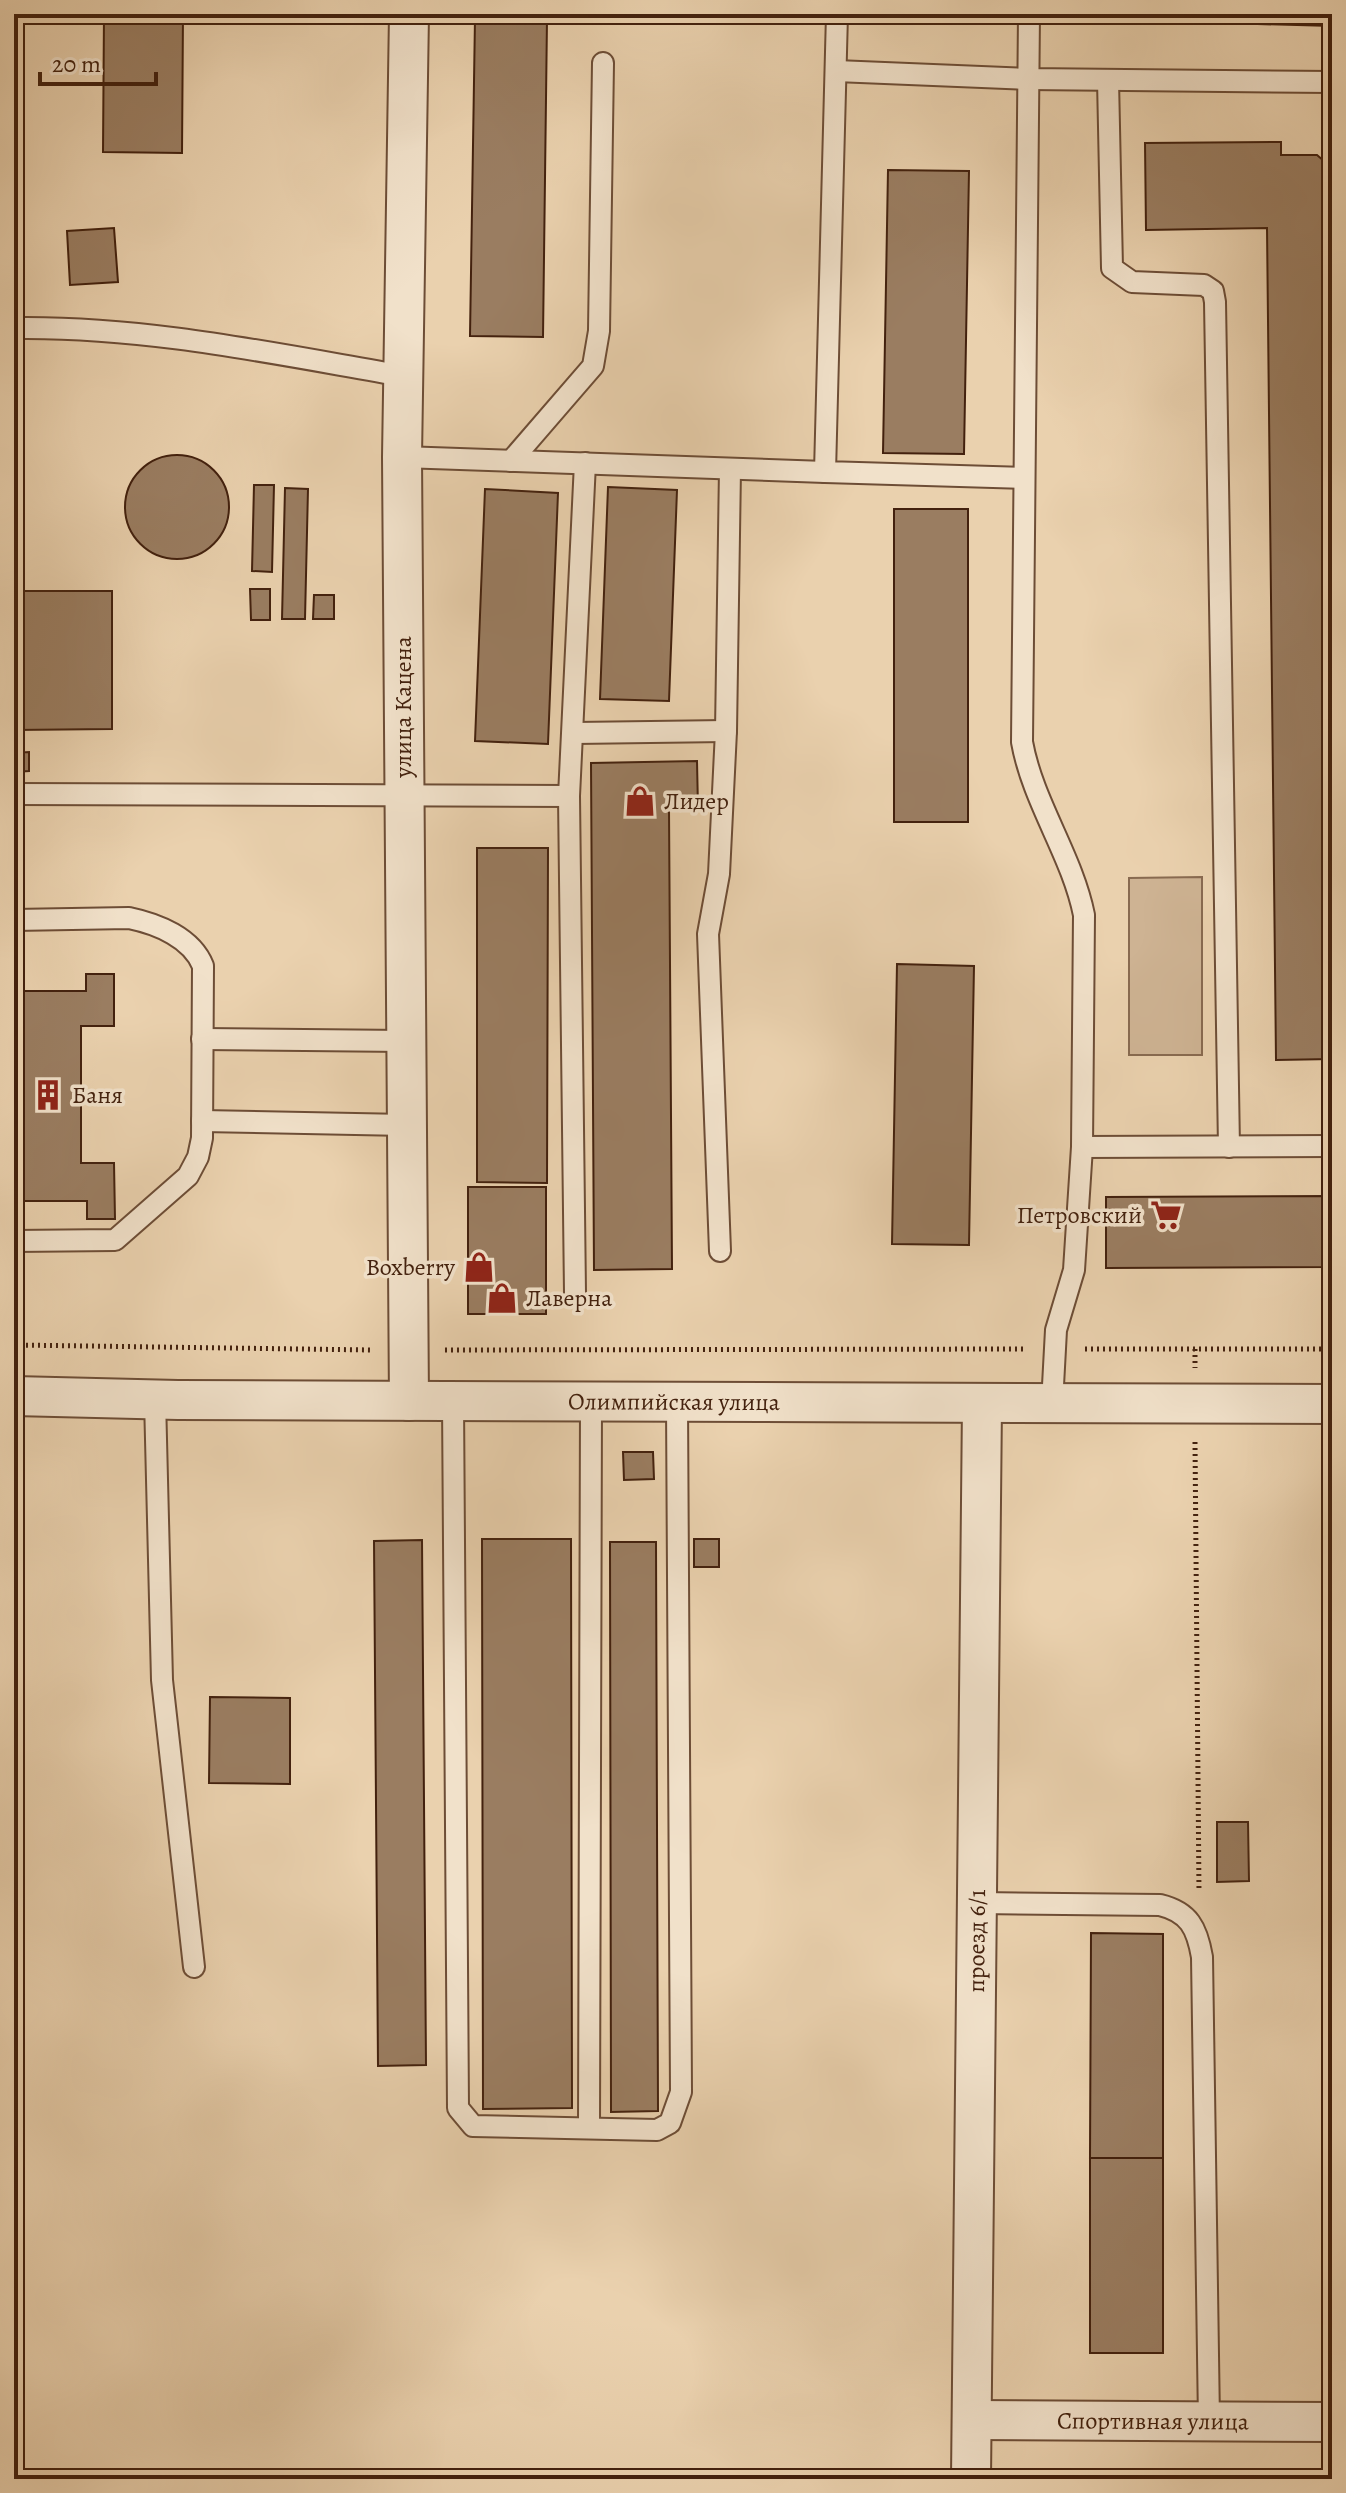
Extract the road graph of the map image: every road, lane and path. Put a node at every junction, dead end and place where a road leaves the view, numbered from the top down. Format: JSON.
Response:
{"nodes":[{"id":1,"x":409,"y":14,"type":"edge"},
{"id":2,"x":837,"y":14,"type":"edge"},
{"id":3,"x":1029,"y":14,"type":"edge"},
{"id":4,"x":603,"y":63,"type":"dead end"},
{"id":5,"x":836,"y":71,"type":"junction"},
{"id":6,"x":1028,"y":79,"type":"junction"},
{"id":7,"x":1108,"y":80,"type":"junction"},
{"id":8,"x":1332,"y":82,"type":"edge"},
{"id":9,"x":14,"y":328,"type":"edge"},
{"id":10,"x":404,"y":376,"type":"junction"},
{"id":11,"x":402,"y":457,"type":"junction"},
{"id":12,"x":511,"y":461,"type":"junction"},
{"id":13,"x":585,"y":463,"type":"junction"},
{"id":14,"x":730,"y":469,"type":"junction"},
{"id":15,"x":825,"y":472,"type":"junction"},
{"id":16,"x":1024,"y":478,"type":"junction"},
{"id":17,"x":726,"y":731,"type":"junction"},
{"id":18,"x":575,"y":733,"type":"junction"},
{"id":19,"x":14,"y":794,"type":"edge"},
{"id":20,"x":569,"y":796,"type":"junction"},
{"id":21,"x":403,"y":797,"type":"junction"},
{"id":22,"x":14,"y":920,"type":"edge"},
{"id":23,"x":202,"y":1039,"type":"junction"},
{"id":24,"x":405,"y":1041,"type":"junction"},
{"id":25,"x":202,"y":1121,"type":"junction"},
{"id":26,"x":406,"y":1125,"type":"junction"},
{"id":27,"x":1332,"y":1146,"type":"edge"},
{"id":28,"x":1082,"y":1147,"type":"junction"},
{"id":29,"x":1229,"y":1147,"type":"junction"},
{"id":30,"x":14,"y":1241,"type":"edge"},
{"id":31,"x":720,"y":1251,"type":"dead end"},
{"id":32,"x":575,"y":1293,"type":"dead end"},
{"id":33,"x":14,"y":1345,"type":"edge"},
{"id":34,"x":1039,"y":1348,"type":"dead end"},
{"id":35,"x":1071,"y":1349,"type":"dead end"},
{"id":36,"x":1195,"y":1349,"type":"junction"},
{"id":37,"x":1332,"y":1349,"type":"edge"},
{"id":38,"x":408,"y":1350,"type":"junction"},
{"id":39,"x":14,"y":1396,"type":"edge"},
{"id":40,"x":155,"y":1399,"type":"junction"},
{"id":41,"x":409,"y":1401,"type":"junction"},
{"id":42,"x":453,"y":1401,"type":"junction"},
{"id":43,"x":591,"y":1402,"type":"junction"},
{"id":44,"x":677,"y":1403,"type":"junction"},
{"id":45,"x":982,"y":1404,"type":"junction"},
{"id":46,"x":1052,"y":1404,"type":"junction"},
{"id":47,"x":1195,"y":1404,"type":"junction"},
{"id":48,"x":1332,"y":1404,"type":"edge"},
{"id":49,"x":979,"y":1903,"type":"junction"},
{"id":50,"x":1199,"y":1940,"type":"junction"},
{"id":51,"x":194,"y":1967,"type":"dead end"},
{"id":52,"x":589,"y":2128,"type":"junction"},
{"id":53,"x":973,"y":2420,"type":"junction"},
{"id":54,"x":1209,"y":2421,"type":"junction"},
{"id":55,"x":1332,"y":2422,"type":"edge"},
{"id":56,"x":971,"y":2479,"type":"edge"}],
"edges":[{"from":1,"to":10,"type":"street","name":"улица Кацена"},
{"from":2,"to":5,"type":"lane"},
{"from":3,"to":6,"type":"lane"},
{"from":4,"to":12,"type":"lane"},
{"from":5,"to":6,"type":"lane"},
{"from":5,"to":15,"type":"lane"},
{"from":6,"to":7,"type":"lane"},
{"from":6,"to":16,"type":"lane"},
{"from":7,"to":8,"type":"lane"},
{"from":7,"to":29,"type":"lane"},
{"from":9,"to":10,"type":"lane"},
{"from":10,"to":11,"type":"street","name":"улица Кацена"},
{"from":11,"to":12,"type":"lane"},
{"from":11,"to":21,"type":"street","name":"улица Кацена"},
{"from":12,"to":13,"type":"lane"},
{"from":13,"to":14,"type":"lane"},
{"from":13,"to":18,"type":"lane"},
{"from":14,"to":15,"type":"lane"},
{"from":14,"to":17,"type":"lane"},
{"from":15,"to":16,"type":"lane"},
{"from":16,"to":28,"type":"lane"},
{"from":17,"to":18,"type":"lane"},
{"from":17,"to":31,"type":"lane"},
{"from":18,"to":20,"type":"lane"},
{"from":19,"to":21,"type":"lane"},
{"from":20,"to":21,"type":"lane"},
{"from":20,"to":32,"type":"lane"},
{"from":21,"to":24,"type":"street","name":"улица Кацена"},
{"from":22,"to":23,"type":"lane"},
{"from":23,"to":24,"type":"lane"},
{"from":23,"to":25,"type":"lane"},
{"from":24,"to":26,"type":"street","name":"улица Кацена"},
{"from":25,"to":26,"type":"lane"},
{"from":25,"to":30,"type":"lane"},
{"from":26,"to":38,"type":"street","name":"улица Кацена"},
{"from":27,"to":29,"type":"lane"},
{"from":28,"to":29,"type":"lane"},
{"from":28,"to":46,"type":"lane"},
{"from":33,"to":38,"type":"path"},
{"from":34,"to":38,"type":"path"},
{"from":35,"to":36,"type":"path"},
{"from":36,"to":37,"type":"path"},
{"from":36,"to":47,"type":"path"},
{"from":38,"to":41,"type":"street","name":"улица Кацена"},
{"from":39,"to":40,"type":"street","name":"Олимпийская улица"},
{"from":40,"to":41,"type":"street","name":"Олимпийская улица"},
{"from":40,"to":51,"type":"lane"},
{"from":41,"to":42,"type":"street","name":"Олимпийская улица"},
{"from":42,"to":43,"type":"street","name":"Олимпийская улица"},
{"from":42,"to":52,"type":"lane"},
{"from":43,"to":44,"type":"street","name":"Олимпийская улица"},
{"from":43,"to":52,"type":"lane"},
{"from":44,"to":45,"type":"street","name":"Олимпийская улица"},
{"from":44,"to":52,"type":"lane"},
{"from":45,"to":46,"type":"street","name":"Олимпийская улица"},
{"from":45,"to":49,"type":"street","name":"проезд 6/1"},
{"from":46,"to":47,"type":"street","name":"Олимпийская улица"},
{"from":47,"to":48,"type":"street","name":"Олимпийская улица"},
{"from":47,"to":50,"type":"path"},
{"from":49,"to":50,"type":"lane"},
{"from":49,"to":53,"type":"street","name":"проезд 6/1"},
{"from":50,"to":54,"type":"lane"},
{"from":53,"to":54,"type":"street","name":"Спортивная улица"},
{"from":53,"to":56,"type":"street","name":"проезд 6/1"},
{"from":54,"to":55,"type":"street","name":"Спортивная улица"}]}
